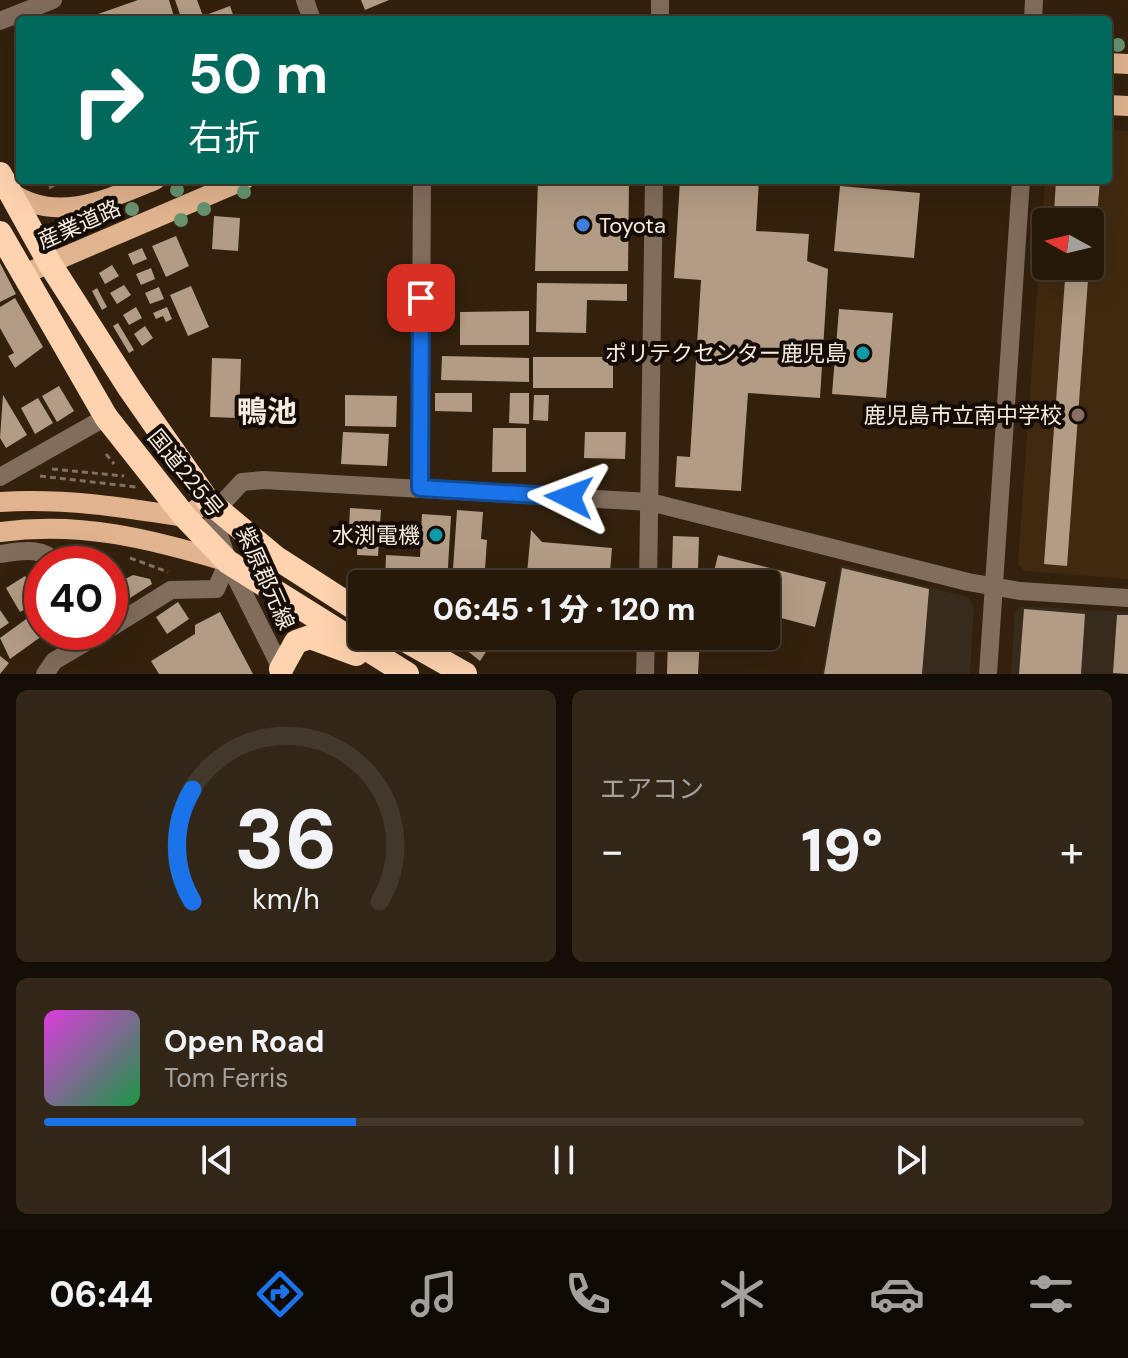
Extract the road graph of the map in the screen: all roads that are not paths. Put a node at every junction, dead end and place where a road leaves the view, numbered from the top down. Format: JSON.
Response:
{"nodes":[{"id":1,"x":53,"y":0,"type":"edge"},
{"id":2,"x":0,"y":21,"type":"edge"},
{"id":3,"x":5,"y":182,"type":"edge"},
{"id":4,"x":145,"y":184,"type":"edge"},
{"id":5,"x":235,"y":184,"type":"edge"},
{"id":6,"x":422,"y":184,"type":"edge"},
{"id":7,"x":654,"y":184,"type":"edge"},
{"id":8,"x":1021,"y":184,"type":"edge"},
{"id":9,"x":0,"y":233,"type":"edge"},
{"id":10,"x":50,"y":264,"type":"junction"},
{"id":11,"x":22,"y":275,"type":"junction"},
{"id":12,"x":106,"y":417,"type":"junction"},
{"id":13,"x":0,"y":477,"type":"edge"},
{"id":14,"x":420,"y":488,"type":"junction"},
{"id":15,"x":0,"y":502,"type":"edge"},
{"id":16,"x":650,"y":502,"type":"junction"},
{"id":17,"x":213,"y":505,"type":"junction"},
{"id":18,"x":185,"y":517,"type":"junction"},
{"id":19,"x":0,"y":532,"type":"edge"},
{"id":20,"x":24,"y":553,"type":"edge"},
{"id":21,"x":0,"y":554,"type":"edge"},
{"id":22,"x":228,"y":562,"type":"junction"},
{"id":23,"x":648,"y":570,"type":"edge"},
{"id":24,"x":994,"y":586,"type":"junction"},
{"id":25,"x":1128,"y":598,"type":"edge"},
{"id":26,"x":348,"y":604,"type":"edge"},
{"id":27,"x":128,"y":617,"type":"edge"},
{"id":28,"x":73,"y":650,"type":"edge"},
{"id":29,"x":423,"y":650,"type":"edge"},
{"id":30,"x":646,"y":650,"type":"edge"},
{"id":31,"x":399,"y":670,"type":"edge"},
{"id":32,"x":282,"y":673,"type":"edge"},
{"id":33,"x":45,"y":674,"type":"edge"},
{"id":34,"x":465,"y":674,"type":"edge"},
{"id":35,"x":645,"y":674,"type":"edge"},
{"id":36,"x":988,"y":674,"type":"edge"}],
"edges":[{"from":1,"to":2,"type":"street"},
{"from":3,"to":4,"type":"main road","name":"産業道路"},
{"from":3,"to":10,"type":"highway","name":"国道225号"},
{"from":5,"to":10,"type":"main road","name":"産業道路"},
{"from":6,"to":14,"type":"street"},
{"from":7,"to":16,"type":"street"},
{"from":8,"to":24,"type":"street"},
{"from":9,"to":11,"type":"highway","name":"国道225号"},
{"from":10,"to":11,"type":"main road","name":"産業道路"},
{"from":10,"to":17,"type":"highway","name":"国道225号"},
{"from":11,"to":12,"type":"highway","name":"国道225号"},
{"from":12,"to":13,"type":"street"},
{"from":12,"to":18,"type":"highway","name":"国道225号"},
{"from":14,"to":16,"type":"street"},
{"from":14,"to":17,"type":"street"},
{"from":15,"to":18,"type":"main road"},
{"from":16,"to":23,"type":"street"},
{"from":16,"to":24,"type":"street"},
{"from":17,"to":18,"type":"main road"},
{"from":17,"to":22,"type":"street","name":"紫原郡元線"},
{"from":17,"to":26,"type":"highway","name":"国道225号"},
{"from":18,"to":22,"type":"highway","name":"国道225号"},
{"from":19,"to":22,"type":"main road"},
{"from":20,"to":21,"type":"street"},
{"from":22,"to":27,"type":"street"},
{"from":22,"to":31,"type":"highway","name":"国道225号"},
{"from":22,"to":32,"type":"street","name":"紫原郡元線"},
{"from":24,"to":25,"type":"street"},
{"from":24,"to":36,"type":"street"},
{"from":28,"to":33,"type":"street"},
{"from":29,"to":34,"type":"highway"},
{"from":30,"to":35,"type":"street"},
{"from":31,"to":32,"type":"highway"}]}
